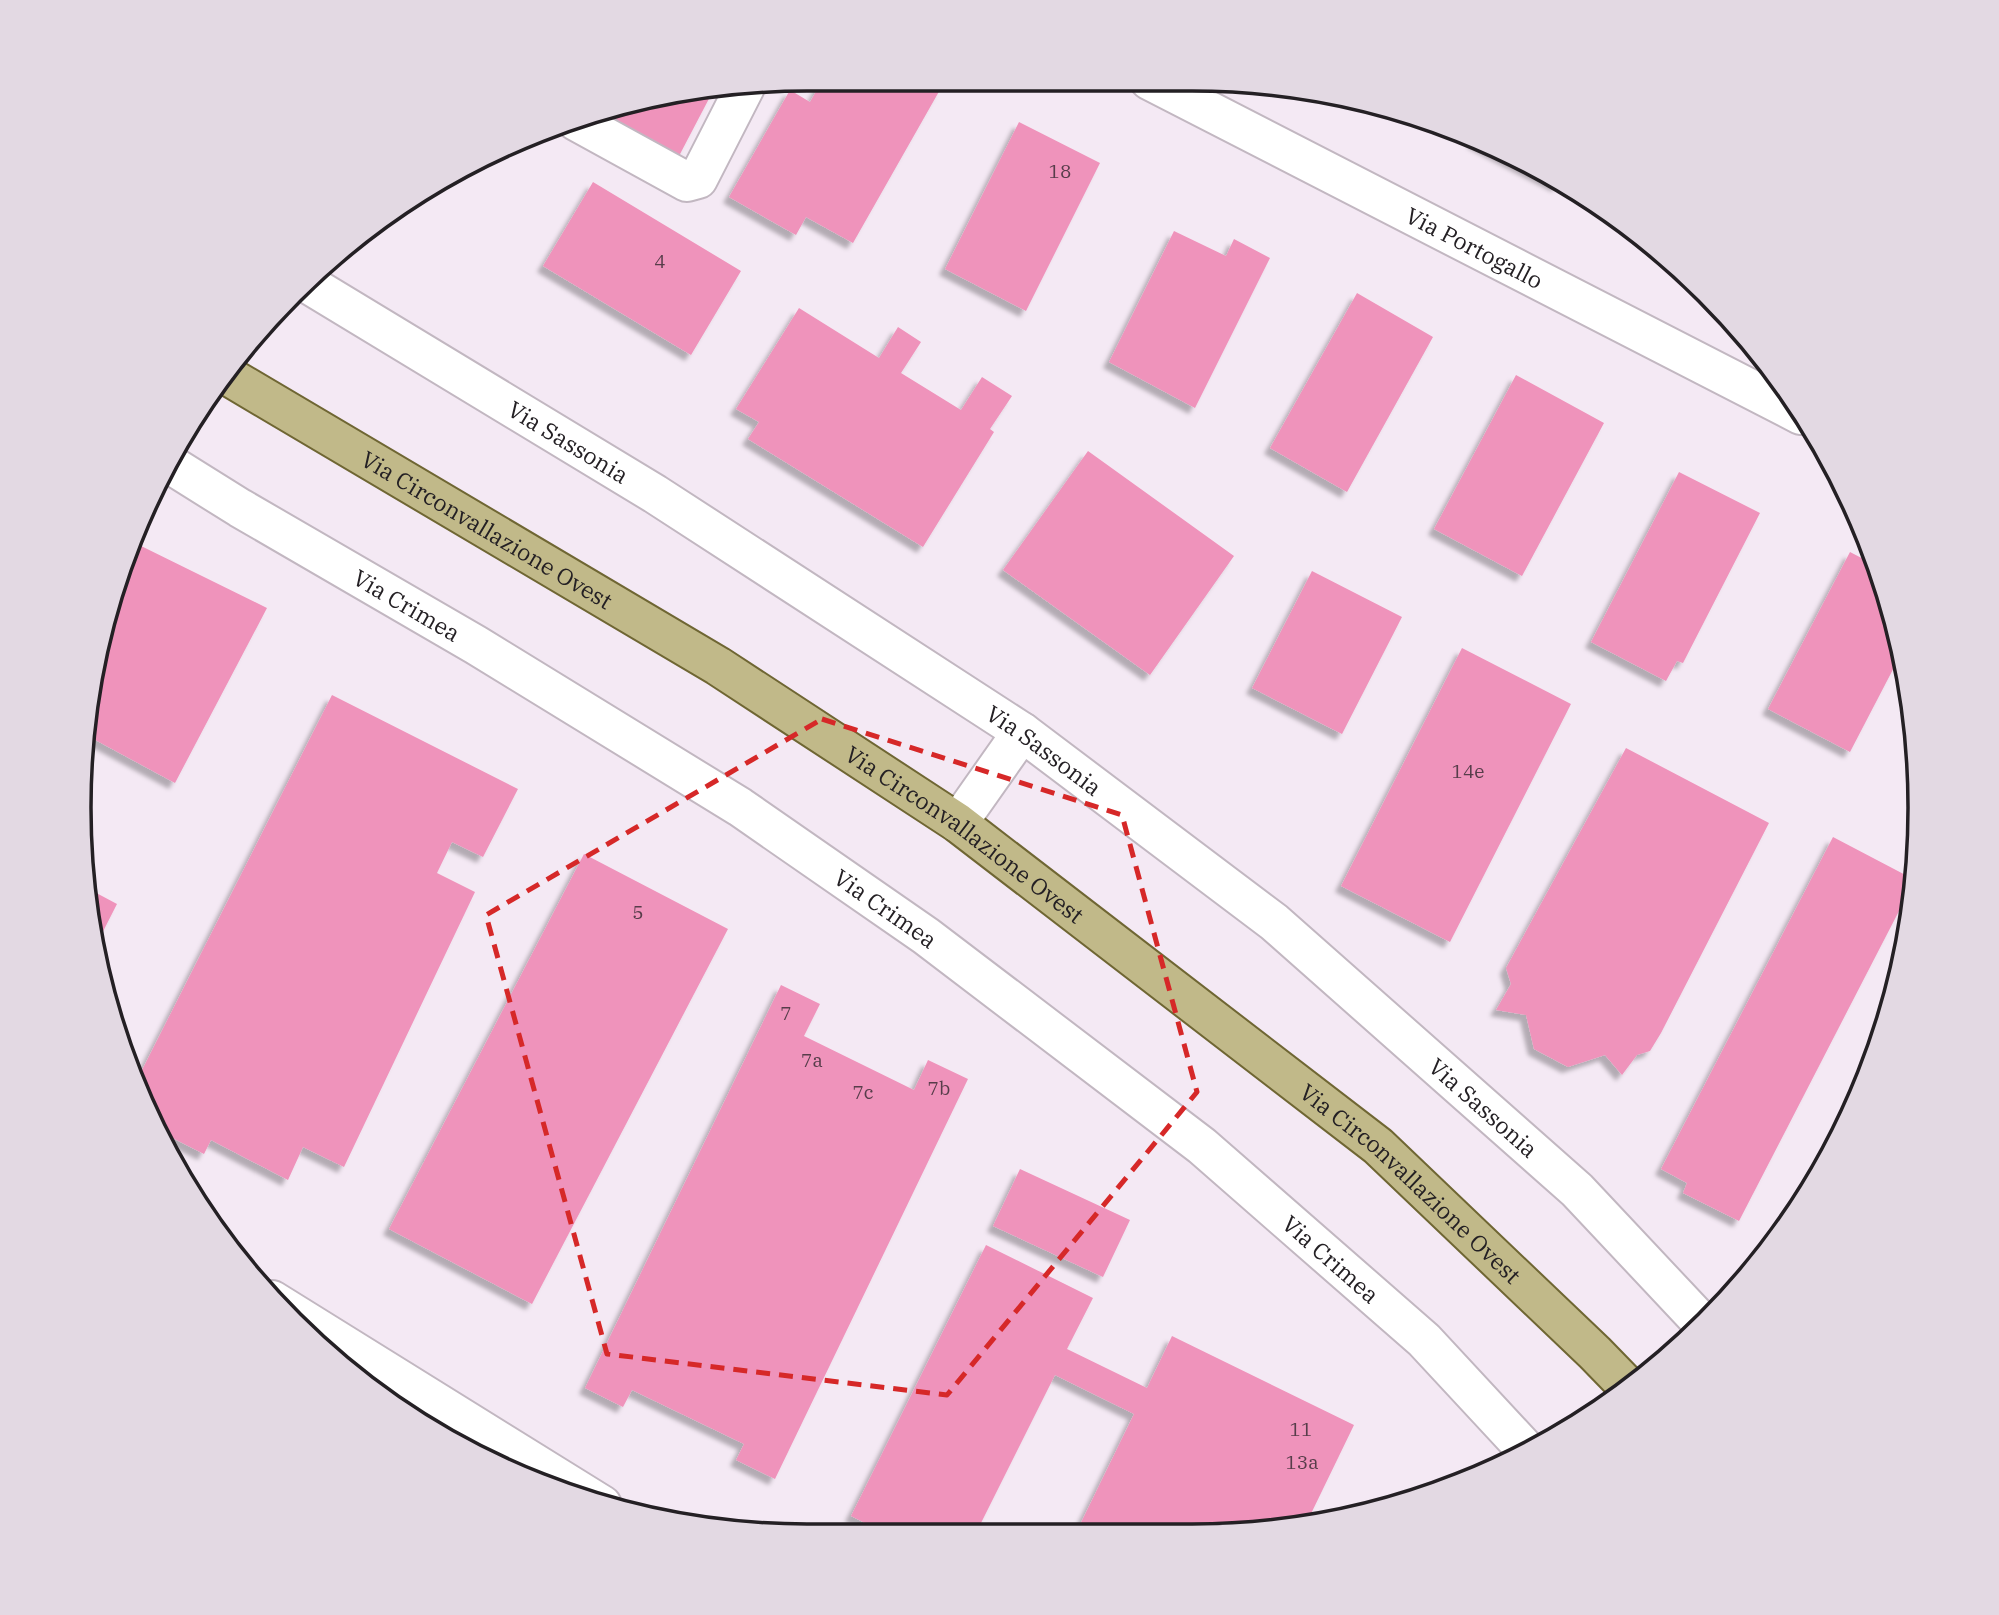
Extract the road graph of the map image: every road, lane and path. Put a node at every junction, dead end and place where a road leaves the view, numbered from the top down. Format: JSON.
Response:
{"nodes":[{"id":1,"x":1171,"y":91,"type":"edge"},
{"id":2,"x":741,"y":95,"type":"edge"},
{"id":3,"x":586,"y":126,"type":"edge"},
{"id":4,"x":315,"y":288,"type":"edge"},
{"id":5,"x":233,"y":379,"type":"edge"},
{"id":6,"x":1769,"y":383,"type":"edge"},
{"id":7,"x":177,"y":468,"type":"edge"},
{"id":8,"x":1022,"y":732,"type":"junction"},
{"id":9,"x":958,"y":823,"type":"junction"},
{"id":10,"x":1696,"y":1316,"type":"edge"},
{"id":11,"x":314,"y":1326,"type":"edge"},
{"id":12,"x":1622,"y":1380,"type":"edge"},
{"id":13,"x":1520,"y":1444,"type":"edge"},
{"id":14,"x":562,"y":1480,"type":"edge"}],
"edges":[{"from":1,"to":6,"type":"street","name":"Via Portogallo"},
{"from":2,"to":3,"type":"street"},
{"from":4,"to":8,"type":"street","name":"Via Sassonia"},
{"from":5,"to":9,"type":"main road","name":"Via Circonvallazione Ovest"},
{"from":7,"to":13,"type":"street","name":"Via Crimea"},
{"from":8,"to":9,"type":"street"},
{"from":8,"to":10,"type":"street","name":"Via Sassonia"},
{"from":9,"to":12,"type":"main road","name":"Via Circonvallazione Ovest"},
{"from":11,"to":14,"type":"street"}]}
